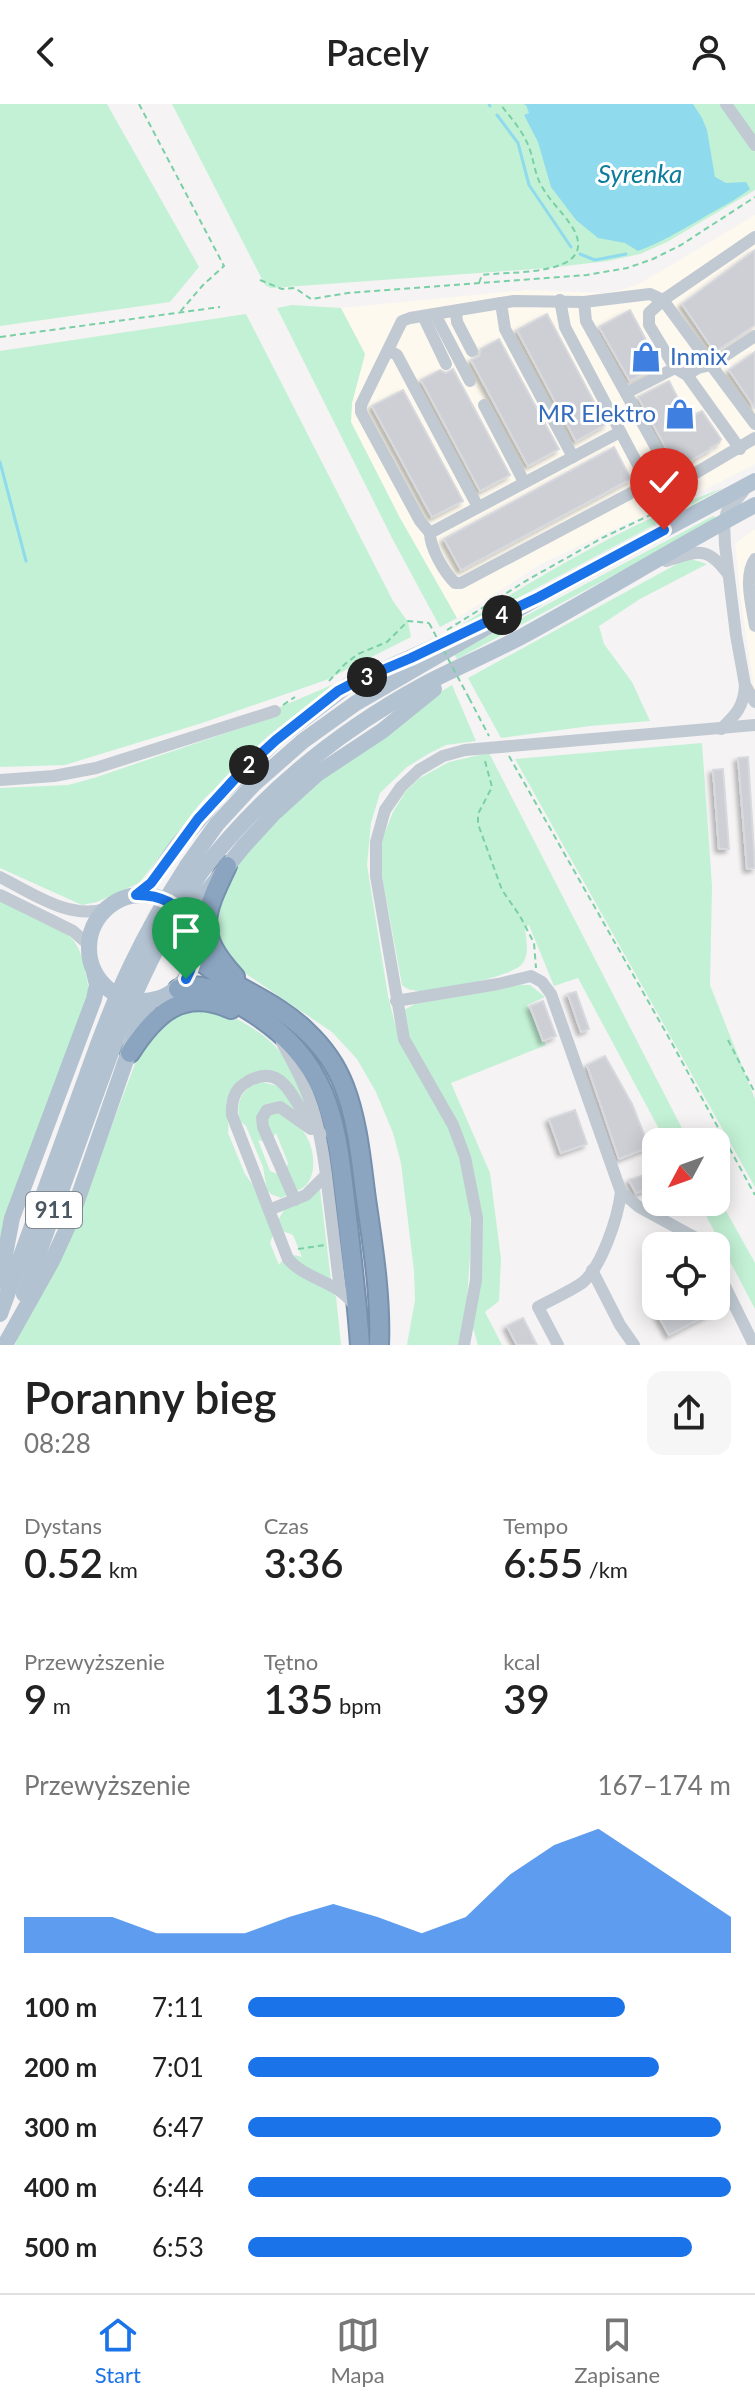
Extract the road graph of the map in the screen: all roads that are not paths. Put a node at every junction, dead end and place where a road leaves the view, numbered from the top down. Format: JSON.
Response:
{"nodes":[{"id":1,"x":726,"y":104,"type":"edge"},
{"id":2,"x":755,"y":145,"type":"edge"},
{"id":3,"x":755,"y":237,"type":"edge"},
{"id":4,"x":560,"y":300,"type":"junction"},
{"id":5,"x":663,"y":300,"type":"junction"},
{"id":6,"x":584,"y":302,"type":"junction"},
{"id":7,"x":501,"y":303,"type":"junction"},
{"id":8,"x":456,"y":311,"type":"junction"},
{"id":9,"x":437,"y":314,"type":"junction"},
{"id":10,"x":423,"y":316,"type":"junction"},
{"id":11,"x":755,"y":336,"type":"edge"},
{"id":12,"x":388,"y":350,"type":"junction"},
{"id":13,"x":472,"y":351,"type":"dead end"},
{"id":14,"x":446,"y":364,"type":"dead end"},
{"id":15,"x":711,"y":365,"type":"junction"},
{"id":16,"x":675,"y":368,"type":"junction"},
{"id":17,"x":687,"y":375,"type":"junction"},
{"id":18,"x":470,"y":381,"type":"dead end"},
{"id":19,"x":626,"y":393,"type":"junction"},
{"id":20,"x":484,"y":405,"type":"dead end"},
{"id":21,"x":755,"y":424,"type":"edge"},
{"id":22,"x":620,"y":432,"type":"junction"},
{"id":23,"x":755,"y":438,"type":"edge"},
{"id":24,"x":740,"y":449,"type":"junction"},
{"id":25,"x":573,"y":457,"type":"junction"},
{"id":26,"x":524,"y":482,"type":"junction"},
{"id":27,"x":755,"y":482,"type":"edge"},
{"id":28,"x":755,"y":505,"type":"edge"},
{"id":29,"x":478,"y":507,"type":"junction"},
{"id":30,"x":724,"y":522,"type":"junction"},
{"id":31,"x":430,"y":533,"type":"junction"},
{"id":32,"x":755,"y":559,"type":"edge"},
{"id":33,"x":644,"y":567,"type":"junction"},
{"id":34,"x":728,"y":574,"type":"junction"},
{"id":35,"x":731,"y":591,"type":"junction"},
{"id":36,"x":539,"y":597,"type":"junction"},
{"id":37,"x":750,"y":597,"type":"junction"},
{"id":38,"x":755,"y":626,"type":"edge"},
{"id":39,"x":475,"y":660,"type":"junction"},
{"id":40,"x":745,"y":685,"type":"junction"},
{"id":41,"x":755,"y":702,"type":"edge"},
{"id":42,"x":275,"y":711,"type":"road end"},
{"id":43,"x":755,"y":725,"type":"edge"},
{"id":44,"x":721,"y":729,"type":"junction"},
{"id":45,"x":0,"y":780,"type":"edge"},
{"id":46,"x":227,"y":866,"type":"junction"},
{"id":47,"x":194,"y":869,"type":"junction"},
{"id":48,"x":0,"y":877,"type":"edge"},
{"id":49,"x":0,"y":895,"type":"edge"},
{"id":50,"x":136,"y":895,"type":"junction"},
{"id":51,"x":105,"y":909,"type":"junction"},
{"id":52,"x":192,"y":927,"type":"junction"},
{"id":53,"x":89,"y":945,"type":"junction"},
{"id":54,"x":195,"y":956,"type":"junction"},
{"id":55,"x":94,"y":971,"type":"junction"},
{"id":56,"x":245,"y":988,"type":"junction"},
{"id":57,"x":178,"y":989,"type":"junction"},
{"id":58,"x":151,"y":1001,"type":"junction"},
{"id":59,"x":396,"y":1001,"type":"junction"},
{"id":60,"x":281,"y":1041,"type":"junction"},
{"id":61,"x":130,"y":1053,"type":"junction"},
{"id":62,"x":301,"y":1054,"type":"junction"},
{"id":63,"x":95,"y":1075,"type":"junction"},
{"id":64,"x":321,"y":1134,"type":"junction"},
{"id":65,"x":326,"y":1175,"type":"junction"},
{"id":66,"x":621,"y":1192,"type":"junction"},
{"id":67,"x":295,"y":1200,"type":"junction"},
{"id":68,"x":269,"y":1210,"type":"junction"},
{"id":69,"x":685,"y":1232,"type":"edge"},
{"id":70,"x":592,"y":1270,"type":"junction"},
{"id":71,"x":0,"y":1281,"type":"edge"},
{"id":72,"x":340,"y":1290,"type":"junction"},
{"id":73,"x":730,"y":1296,"type":"edge"},
{"id":74,"x":357,"y":1310,"type":"junction"},
{"id":75,"x":0,"y":1314,"type":"edge"},
{"id":76,"x":6,"y":1344,"type":"edge"},
{"id":77,"x":465,"y":1344,"type":"edge"},
{"id":78,"x":360,"y":1345,"type":"edge"},
{"id":79,"x":379,"y":1345,"type":"edge"},
{"id":80,"x":558,"y":1345,"type":"edge"},
{"id":81,"x":634,"y":1345,"type":"edge"},
{"id":82,"x":754,"y":1345,"type":"edge"}],
"edges":[{"from":1,"to":2,"type":"street"},
{"from":3,"to":5,"type":"street"},
{"from":4,"to":6,"type":"street"},
{"from":4,"to":7,"type":"street"},
{"from":4,"to":22,"type":"street"},
{"from":5,"to":6,"type":"street"},
{"from":5,"to":15,"type":"street"},
{"from":5,"to":16,"type":"street"},
{"from":6,"to":19,"type":"street"},
{"from":7,"to":8,"type":"street"},
{"from":7,"to":25,"type":"street"},
{"from":8,"to":9,"type":"street"},
{"from":8,"to":13,"type":"street"},
{"from":9,"to":10,"type":"street"},
{"from":9,"to":18,"type":"street"},
{"from":10,"to":12,"type":"street"},
{"from":10,"to":14,"type":"street"},
{"from":11,"to":15,"type":"street"},
{"from":12,"to":29,"type":"street"},
{"from":12,"to":31,"type":"street"},
{"from":15,"to":17,"type":"street"},
{"from":15,"to":21,"type":"street"},
{"from":16,"to":17,"type":"street"},
{"from":16,"to":19,"type":"street"},
{"from":17,"to":24,"type":"street"},
{"from":19,"to":24,"type":"street"},
{"from":20,"to":26,"type":"street"},
{"from":22,"to":25,"type":"street"},
{"from":22,"to":31,"type":"street"},
{"from":23,"to":24,"type":"street"},
{"from":25,"to":26,"type":"street"},
{"from":26,"to":29,"type":"street"},
{"from":27,"to":30,"type":"street"},
{"from":27,"to":36,"type":"main road","number":"911"},
{"from":28,"to":30,"type":"main road","number":"911"},
{"from":29,"to":31,"type":"street"},
{"from":30,"to":33,"type":"main road","number":"911"},
{"from":30,"to":34,"type":"street"},
{"from":32,"to":37,"type":"street"},
{"from":33,"to":34,"type":"street"},
{"from":33,"to":39,"type":"main road","number":"911"},
{"from":34,"to":35,"type":"street"},
{"from":35,"to":37,"type":"street"},
{"from":35,"to":40,"type":"street"},
{"from":36,"to":47,"type":"main road","number":"911"},
{"from":36,"to":50,"type":"main road"},
{"from":37,"to":38,"type":"street"},
{"from":39,"to":46,"type":"main road"},
{"from":39,"to":47,"type":"main road","number":"911"},
{"from":40,"to":41,"type":"street"},
{"from":40,"to":44,"type":"street"},
{"from":42,"to":45,"type":"street"},
{"from":43,"to":44,"type":"street"},
{"from":44,"to":59,"type":"street"},
{"from":46,"to":52,"type":"main road"},
{"from":46,"to":56,"type":"highway"},
{"from":47,"to":63,"type":"main road","number":"911","bridge":true},
{"from":48,"to":51,"type":"street"},
{"from":49,"to":53,"type":"street"},
{"from":50,"to":51,"type":"main road"},
{"from":50,"to":52,"type":"main road"},
{"from":51,"to":53,"type":"main road"},
{"from":52,"to":54,"type":"main road"},
{"from":53,"to":55,"type":"main road"},
{"from":54,"to":56,"type":"highway"},
{"from":54,"to":57,"type":"main road"},
{"from":55,"to":58,"type":"main road"},
{"from":55,"to":71,"type":"main road"},
{"from":56,"to":79,"type":"highway"},
{"from":57,"to":58,"type":"main road"},
{"from":57,"to":62,"type":"highway"},
{"from":58,"to":61,"type":"main road"},
{"from":59,"to":66,"type":"street"},
{"from":59,"to":77,"type":"street"},
{"from":60,"to":61,"type":"highway"},
{"from":60,"to":62,"type":"highway"},
{"from":60,"to":64,"type":"street"},
{"from":61,"to":76,"type":"main road"},
{"from":62,"to":74,"type":"highway"},
{"from":63,"to":75,"type":"main road","number":"911"},
{"from":63,"to":76,"type":"main road","number":"911"},
{"from":64,"to":65,"type":"street"},
{"from":64,"to":67,"type":"street"},
{"from":64,"to":68,"type":"street"},
{"from":65,"to":67,"type":"street"},
{"from":65,"to":72,"type":"street"},
{"from":66,"to":69,"type":"street"},
{"from":66,"to":70,"type":"street"},
{"from":67,"to":68,"type":"street"},
{"from":68,"to":72,"type":"street"},
{"from":70,"to":80,"type":"street"},
{"from":70,"to":81,"type":"street"},
{"from":72,"to":74,"type":"street"},
{"from":73,"to":82,"type":"street"},
{"from":74,"to":78,"type":"highway"}]}
